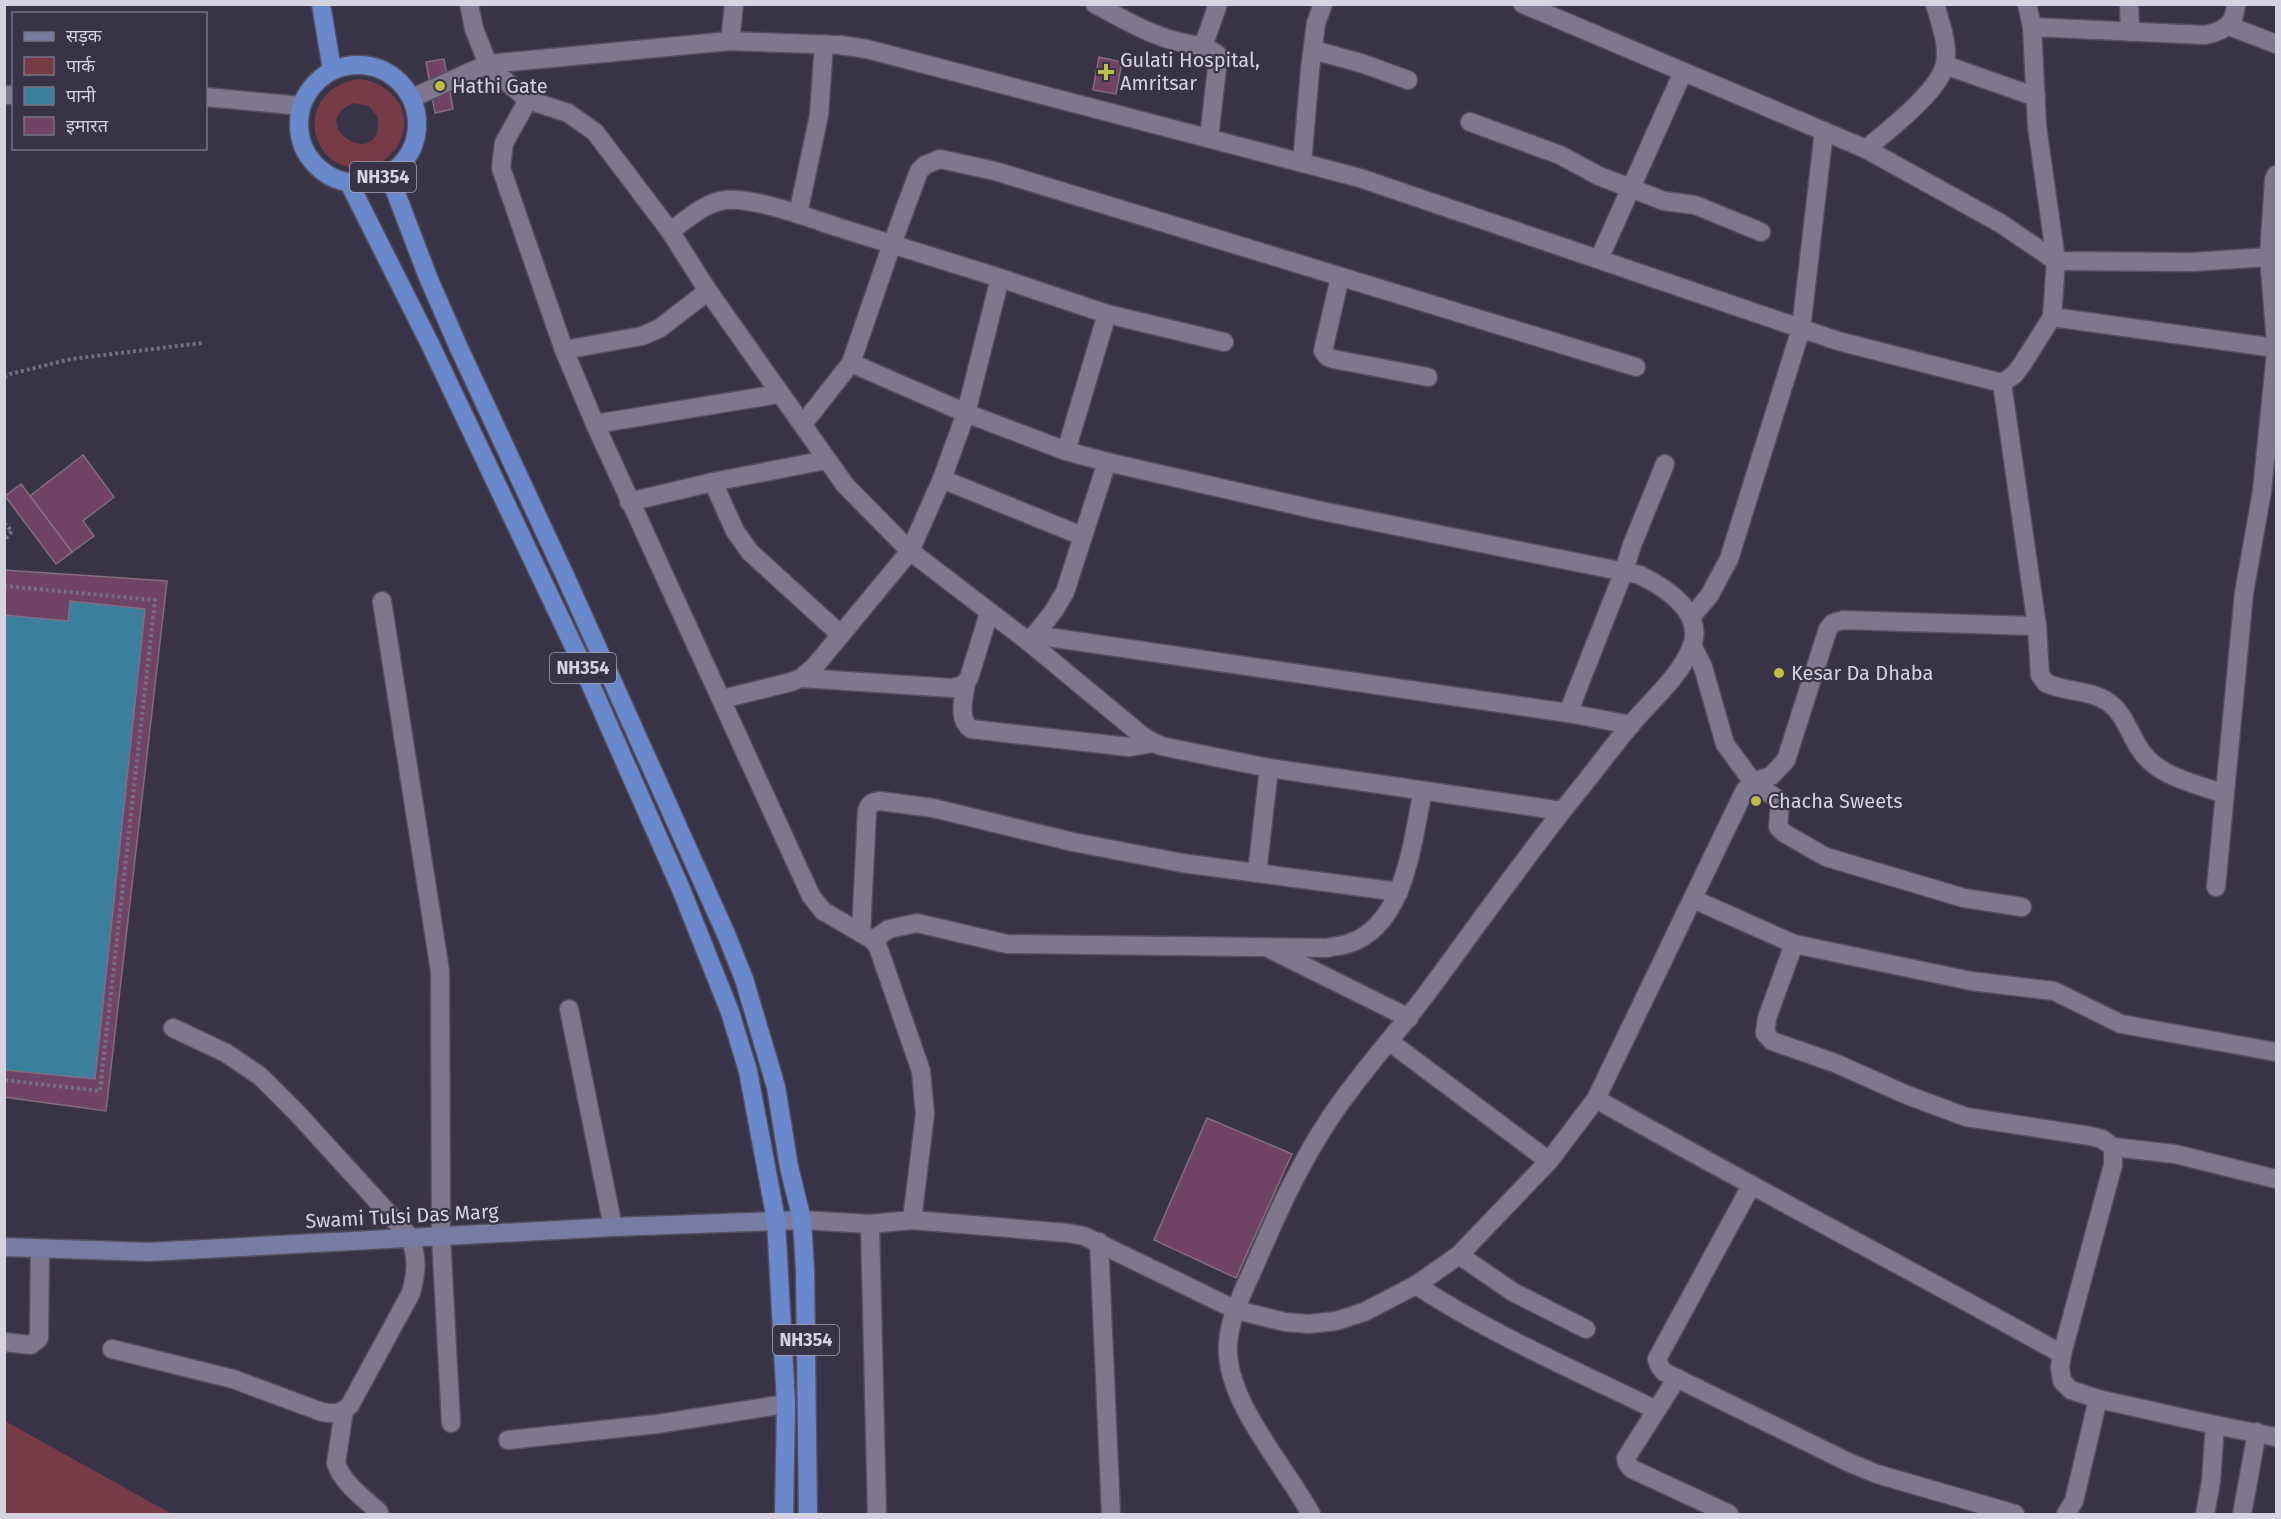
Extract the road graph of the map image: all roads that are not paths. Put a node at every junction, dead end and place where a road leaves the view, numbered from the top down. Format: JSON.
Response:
{"nodes":[{"id":1,"x":321,"y":4,"type":"edge"},
{"id":2,"x":469,"y":4,"type":"edge"},
{"id":3,"x":734,"y":4,"type":"edge"},
{"id":4,"x":1095,"y":4,"type":"edge"},
{"id":5,"x":1218,"y":4,"type":"edge"},
{"id":6,"x":1323,"y":4,"type":"edge"},
{"id":7,"x":1523,"y":4,"type":"edge"},
{"id":8,"x":1935,"y":4,"type":"edge"},
{"id":9,"x":2027,"y":4,"type":"edge"},
{"id":10,"x":2129,"y":4,"type":"edge"},
{"id":11,"x":2236,"y":4,"type":"edge"},
{"id":12,"x":2229,"y":26,"type":"junction"},
{"id":13,"x":2032,"y":27,"type":"junction"},
{"id":14,"x":2130,"y":32,"type":"junction"},
{"id":15,"x":730,"y":41,"type":"junction"},
{"id":16,"x":824,"y":44,"type":"junction"},
{"id":17,"x":2277,"y":44,"type":"edge"},
{"id":18,"x":1205,"y":46,"type":"junction"},
{"id":19,"x":1313,"y":50,"type":"junction"},
{"id":20,"x":488,"y":64,"type":"junction"},
{"id":21,"x":1945,"y":65,"type":"junction"},
{"id":22,"x":332,"y":70,"type":"junction"},
{"id":23,"x":1683,"y":72,"type":"junction"},
{"id":24,"x":1408,"y":80,"type":"dead end"},
{"id":25,"x":207,"y":97,"type":"edge"},
{"id":26,"x":2036,"y":97,"type":"junction"},
{"id":27,"x":412,"y":98,"type":"junction"},
{"id":28,"x":528,"y":100,"type":"junction"},
{"id":29,"x":301,"y":106,"type":"junction"},
{"id":30,"x":1470,"y":122,"type":"dead end"},
{"id":31,"x":1824,"y":131,"type":"junction"},
{"id":32,"x":1209,"y":138,"type":"junction"},
{"id":33,"x":1866,"y":149,"type":"junction"},
{"id":34,"x":1302,"y":163,"type":"junction"},
{"id":35,"x":389,"y":175,"type":"junction"},
{"id":36,"x":2277,"y":175,"type":"edge"},
{"id":37,"x":349,"y":183,"type":"junction"},
{"id":38,"x":1632,"y":187,"type":"junction"},
{"id":39,"x":798,"y":214,"type":"junction"},
{"id":40,"x":2274,"y":220,"type":"edge"},
{"id":41,"x":670,"y":231,"type":"junction"},
{"id":42,"x":1761,"y":232,"type":"dead end"},
{"id":43,"x":892,"y":244,"type":"junction"},
{"id":44,"x":2270,"y":257,"type":"junction"},
{"id":45,"x":1599,"y":260,"type":"junction"},
{"id":46,"x":2056,"y":261,"type":"junction"},
{"id":47,"x":1340,"y":277,"type":"junction"},
{"id":48,"x":1000,"y":278,"type":"junction"},
{"id":49,"x":708,"y":291,"type":"junction"},
{"id":50,"x":1107,"y":314,"type":"junction"},
{"id":51,"x":2052,"y":317,"type":"junction"},
{"id":52,"x":1801,"y":329,"type":"junction"},
{"id":53,"x":1224,"y":342,"type":"dead end"},
{"id":54,"x":2277,"y":343,"type":"edge"},
{"id":55,"x":564,"y":350,"type":"junction"},
{"id":56,"x":2277,"y":351,"type":"edge"},
{"id":57,"x":851,"y":363,"type":"junction"},
{"id":58,"x":1636,"y":367,"type":"dead end"},
{"id":59,"x":1428,"y":377,"type":"dead end"},
{"id":60,"x":2002,"y":383,"type":"junction"},
{"id":61,"x":779,"y":394,"type":"junction"},
{"id":62,"x":966,"y":413,"type":"junction"},
{"id":63,"x":595,"y":424,"type":"junction"},
{"id":64,"x":803,"y":424,"type":"junction"},
{"id":65,"x":1066,"y":451,"type":"junction"},
{"id":66,"x":826,"y":460,"type":"junction"},
{"id":67,"x":1107,"y":462,"type":"junction"},
{"id":68,"x":1665,"y":464,"type":"dead end"},
{"id":69,"x":942,"y":479,"type":"junction"},
{"id":70,"x":713,"y":482,"type":"junction"},
{"id":71,"x":630,"y":502,"type":"junction"},
{"id":72,"x":1082,"y":536,"type":"junction"},
{"id":73,"x":910,"y":551,"type":"junction"},
{"id":74,"x":1624,"y":571,"type":"junction"},
{"id":75,"x":382,"y":601,"type":"dead end"},
{"id":76,"x":989,"y":613,"type":"junction"},
{"id":77,"x":1692,"y":616,"type":"junction"},
{"id":78,"x":2037,"y":626,"type":"junction"},
{"id":79,"x":841,"y":635,"type":"junction"},
{"id":80,"x":1032,"y":639,"type":"junction"},
{"id":81,"x":1692,"y":645,"type":"junction"},
{"id":82,"x":801,"y":678,"type":"junction"},
{"id":83,"x":966,"y":682,"type":"junction"},
{"id":84,"x":722,"y":699,"type":"junction"},
{"id":85,"x":1568,"y":713,"type":"junction"},
{"id":86,"x":1631,"y":725,"type":"junction"},
{"id":87,"x":1154,"y":742,"type":"junction"},
{"id":88,"x":1269,"y":768,"type":"junction"},
{"id":89,"x":1753,"y":782,"type":"junction"},
{"id":90,"x":1423,"y":791,"type":"junction"},
{"id":91,"x":2224,"y":794,"type":"junction"},
{"id":92,"x":1562,"y":811,"type":"junction"},
{"id":93,"x":1257,"y":873,"type":"junction"},
{"id":94,"x":2216,"y":887,"type":"dead end"},
{"id":95,"x":1400,"y":892,"type":"junction"},
{"id":96,"x":1693,"y":899,"type":"junction"},
{"id":97,"x":2022,"y":907,"type":"dead end"},
{"id":98,"x":867,"y":937,"type":"junction"},
{"id":99,"x":1794,"y":944,"type":"junction"},
{"id":100,"x":1266,"y":946,"type":"junction"},
{"id":101,"x":569,"y":1009,"type":"dead end"},
{"id":102,"x":1409,"y":1018,"type":"junction"},
{"id":103,"x":173,"y":1028,"type":"dead end"},
{"id":104,"x":1389,"y":1042,"type":"junction"},
{"id":105,"x":2277,"y":1052,"type":"edge"},
{"id":106,"x":1596,"y":1099,"type":"junction"},
{"id":107,"x":2113,"y":1147,"type":"junction"},
{"id":108,"x":1549,"y":1161,"type":"junction"},
{"id":109,"x":2277,"y":1179,"type":"edge"},
{"id":110,"x":1751,"y":1186,"type":"junction"},
{"id":111,"x":776,"y":1220,"type":"junction"},
{"id":112,"x":802,"y":1220,"type":"junction"},
{"id":113,"x":912,"y":1220,"type":"junction"},
{"id":114,"x":870,"y":1224,"type":"junction"},
{"id":115,"x":613,"y":1227,"type":"junction"},
{"id":116,"x":441,"y":1236,"type":"junction"},
{"id":117,"x":411,"y":1238,"type":"junction"},
{"id":118,"x":1099,"y":1242,"type":"junction"},
{"id":119,"x":4,"y":1247,"type":"edge"},
{"id":120,"x":40,"y":1248,"type":"junction"},
{"id":121,"x":1459,"y":1255,"type":"junction"},
{"id":122,"x":1416,"y":1286,"type":"junction"},
{"id":123,"x":1236,"y":1310,"type":"junction"},
{"id":124,"x":1586,"y":1329,"type":"dead end"},
{"id":125,"x":4,"y":1342,"type":"edge"},
{"id":126,"x":112,"y":1349,"type":"dead end"},
{"id":127,"x":2062,"y":1354,"type":"junction"},
{"id":128,"x":1677,"y":1378,"type":"junction"},
{"id":129,"x":2098,"y":1399,"type":"junction"},
{"id":130,"x":786,"y":1404,"type":"junction"},
{"id":131,"x":1656,"y":1410,"type":"junction"},
{"id":132,"x":344,"y":1411,"type":"junction"},
{"id":133,"x":451,"y":1423,"type":"dead end"},
{"id":134,"x":2215,"y":1425,"type":"junction"},
{"id":135,"x":2257,"y":1432,"type":"junction"},
{"id":136,"x":2277,"y":1437,"type":"edge"},
{"id":137,"x":508,"y":1440,"type":"dead end"},
{"id":138,"x":379,"y":1512,"type":"dead end"},
{"id":139,"x":784,"y":1515,"type":"edge"},
{"id":140,"x":808,"y":1515,"type":"edge"},
{"id":141,"x":877,"y":1515,"type":"edge"},
{"id":142,"x":1112,"y":1515,"type":"edge"},
{"id":143,"x":1311,"y":1515,"type":"edge"},
{"id":144,"x":1729,"y":1515,"type":"edge"},
{"id":145,"x":2015,"y":1515,"type":"edge"},
{"id":146,"x":2066,"y":1515,"type":"edge"},
{"id":147,"x":2205,"y":1515,"type":"edge"},
{"id":148,"x":2242,"y":1515,"type":"edge"}],
"edges":[{"from":1,"to":22,"type":"highway"},
{"from":2,"to":20,"type":"street"},
{"from":3,"to":15,"type":"street"},
{"from":4,"to":18,"type":"street"},
{"from":5,"to":18,"type":"street"},
{"from":6,"to":19,"type":"street"},
{"from":7,"to":23,"type":"street"},
{"from":8,"to":21,"type":"street"},
{"from":9,"to":13,"type":"street"},
{"from":10,"to":14,"type":"street"},
{"from":11,"to":12,"type":"street"},
{"from":12,"to":14,"type":"street"},
{"from":12,"to":17,"type":"street"},
{"from":13,"to":14,"type":"street"},
{"from":13,"to":26,"type":"street"},
{"from":15,"to":16,"type":"street"},
{"from":15,"to":20,"type":"street"},
{"from":16,"to":32,"type":"street"},
{"from":16,"to":39,"type":"street"},
{"from":18,"to":32,"type":"street"},
{"from":19,"to":24,"type":"street"},
{"from":19,"to":34,"type":"street"},
{"from":20,"to":27,"type":"street"},
{"from":20,"to":28,"type":"street"},
{"from":21,"to":26,"type":"street"},
{"from":21,"to":33,"type":"street"},
{"from":22,"to":27,"type":"highway"},
{"from":22,"to":29,"type":"highway"},
{"from":23,"to":31,"type":"street"},
{"from":23,"to":38,"type":"street"},
{"from":25,"to":29,"type":"street"},
{"from":26,"to":46,"type":"street"},
{"from":27,"to":35,"type":"highway","number":"NH354"},
{"from":28,"to":41,"type":"street"},
{"from":28,"to":55,"type":"street"},
{"from":29,"to":37,"type":"highway","number":"NH354"},
{"from":30,"to":38,"type":"street"},
{"from":31,"to":33,"type":"street"},
{"from":31,"to":52,"type":"street"},
{"from":32,"to":34,"type":"street"},
{"from":33,"to":46,"type":"street"},
{"from":34,"to":45,"type":"street"},
{"from":35,"to":37,"type":"highway","number":"NH354"},
{"from":35,"to":112,"type":"highway","number":"NH354"},
{"from":36,"to":40,"type":"street"},
{"from":37,"to":111,"type":"highway","number":"NH354"},
{"from":38,"to":42,"type":"street"},
{"from":38,"to":45,"type":"street"},
{"from":39,"to":41,"type":"street"},
{"from":39,"to":43,"type":"street"},
{"from":40,"to":44,"type":"street"},
{"from":41,"to":49,"type":"street"},
{"from":43,"to":47,"type":"street"},
{"from":43,"to":48,"type":"street"},
{"from":43,"to":57,"type":"street"},
{"from":44,"to":46,"type":"street"},
{"from":44,"to":54,"type":"street"},
{"from":45,"to":52,"type":"street"},
{"from":46,"to":51,"type":"street"},
{"from":47,"to":58,"type":"street"},
{"from":47,"to":59,"type":"street"},
{"from":48,"to":50,"type":"street"},
{"from":48,"to":62,"type":"street"},
{"from":49,"to":55,"type":"street"},
{"from":49,"to":61,"type":"street"},
{"from":50,"to":53,"type":"street"},
{"from":50,"to":65,"type":"street"},
{"from":51,"to":56,"type":"street"},
{"from":51,"to":60,"type":"street"},
{"from":52,"to":60,"type":"street"},
{"from":52,"to":77,"type":"street"},
{"from":55,"to":63,"type":"street"},
{"from":56,"to":91,"type":"street"},
{"from":57,"to":62,"type":"street"},
{"from":57,"to":64,"type":"street"},
{"from":60,"to":78,"type":"street"},
{"from":61,"to":63,"type":"street"},
{"from":61,"to":64,"type":"street"},
{"from":62,"to":65,"type":"street"},
{"from":62,"to":69,"type":"street"},
{"from":63,"to":71,"type":"street"},
{"from":64,"to":66,"type":"street"},
{"from":65,"to":67,"type":"street"},
{"from":66,"to":70,"type":"street"},
{"from":66,"to":73,"type":"street"},
{"from":67,"to":72,"type":"street"},
{"from":67,"to":74,"type":"street"},
{"from":68,"to":74,"type":"street"},
{"from":69,"to":72,"type":"street"},
{"from":69,"to":73,"type":"street"},
{"from":70,"to":71,"type":"street"},
{"from":70,"to":79,"type":"street"},
{"from":71,"to":84,"type":"street"},
{"from":72,"to":80,"type":"street"},
{"from":73,"to":76,"type":"street"},
{"from":73,"to":79,"type":"street"},
{"from":74,"to":77,"type":"street"},
{"from":74,"to":85,"type":"street"},
{"from":75,"to":116,"type":"street"},
{"from":76,"to":80,"type":"street"},
{"from":76,"to":83,"type":"street"},
{"from":77,"to":81,"type":"street"},
{"from":78,"to":89,"type":"street"},
{"from":78,"to":91,"type":"street"},
{"from":79,"to":82,"type":"street"},
{"from":80,"to":85,"type":"street"},
{"from":80,"to":87,"type":"street"},
{"from":81,"to":86,"type":"street"},
{"from":81,"to":89,"type":"street"},
{"from":82,"to":83,"type":"street"},
{"from":82,"to":84,"type":"street"},
{"from":83,"to":87,"type":"street"},
{"from":84,"to":98,"type":"street"},
{"from":85,"to":86,"type":"street"},
{"from":86,"to":92,"type":"street"},
{"from":87,"to":88,"type":"street"},
{"from":88,"to":90,"type":"street"},
{"from":88,"to":93,"type":"street"},
{"from":89,"to":96,"type":"street"},
{"from":89,"to":97,"type":"street"},
{"from":90,"to":92,"type":"street"},
{"from":90,"to":95,"type":"street"},
{"from":91,"to":94,"type":"street"},
{"from":92,"to":102,"type":"street"},
{"from":93,"to":95,"type":"street"},
{"from":93,"to":98,"type":"street"},
{"from":95,"to":100,"type":"street"},
{"from":96,"to":99,"type":"street"},
{"from":96,"to":106,"type":"street"},
{"from":98,"to":100,"type":"street"},
{"from":98,"to":113,"type":"street"},
{"from":99,"to":105,"type":"street"},
{"from":99,"to":107,"type":"street"},
{"from":100,"to":102,"type":"street"},
{"from":101,"to":115,"type":"street"},
{"from":102,"to":104,"type":"street"},
{"from":103,"to":117,"type":"street"},
{"from":104,"to":108,"type":"street"},
{"from":104,"to":123,"type":"street"},
{"from":106,"to":108,"type":"street"},
{"from":106,"to":110,"type":"street"},
{"from":107,"to":109,"type":"street"},
{"from":107,"to":127,"type":"street"},
{"from":108,"to":121,"type":"street"},
{"from":110,"to":127,"type":"street"},
{"from":110,"to":128,"type":"street"},
{"from":111,"to":112,"type":"street","name":"Swami Tulsi Das Marg"},
{"from":111,"to":115,"type":"street","name":"Swami Tulsi Das Marg"},
{"from":111,"to":130,"type":"highway","number":"NH354"},
{"from":112,"to":114,"type":"street"},
{"from":112,"to":140,"type":"highway","number":"NH354"},
{"from":113,"to":114,"type":"street"},
{"from":113,"to":118,"type":"street"},
{"from":114,"to":141,"type":"street"},
{"from":115,"to":116,"type":"street","name":"Swami Tulsi Das Marg"},
{"from":116,"to":117,"type":"street","name":"Swami Tulsi Das Marg"},
{"from":116,"to":133,"type":"street"},
{"from":117,"to":120,"type":"street","name":"Swami Tulsi Das Marg"},
{"from":117,"to":132,"type":"street"},
{"from":118,"to":123,"type":"street"},
{"from":118,"to":142,"type":"street"},
{"from":119,"to":120,"type":"street","name":"Swami Tulsi Das Marg"},
{"from":120,"to":125,"type":"street"},
{"from":121,"to":122,"type":"street"},
{"from":121,"to":124,"type":"street"},
{"from":122,"to":123,"type":"street"},
{"from":122,"to":131,"type":"street"},
{"from":123,"to":143,"type":"street"},
{"from":126,"to":132,"type":"street"},
{"from":127,"to":129,"type":"street"},
{"from":128,"to":131,"type":"street"},
{"from":128,"to":145,"type":"street"},
{"from":129,"to":134,"type":"street"},
{"from":129,"to":146,"type":"street"},
{"from":130,"to":137,"type":"street"},
{"from":130,"to":139,"type":"highway","number":"NH354"},
{"from":131,"to":144,"type":"street"},
{"from":132,"to":138,"type":"street"},
{"from":134,"to":135,"type":"street"},
{"from":134,"to":147,"type":"street"},
{"from":135,"to":136,"type":"street"},
{"from":135,"to":148,"type":"street"}]}
